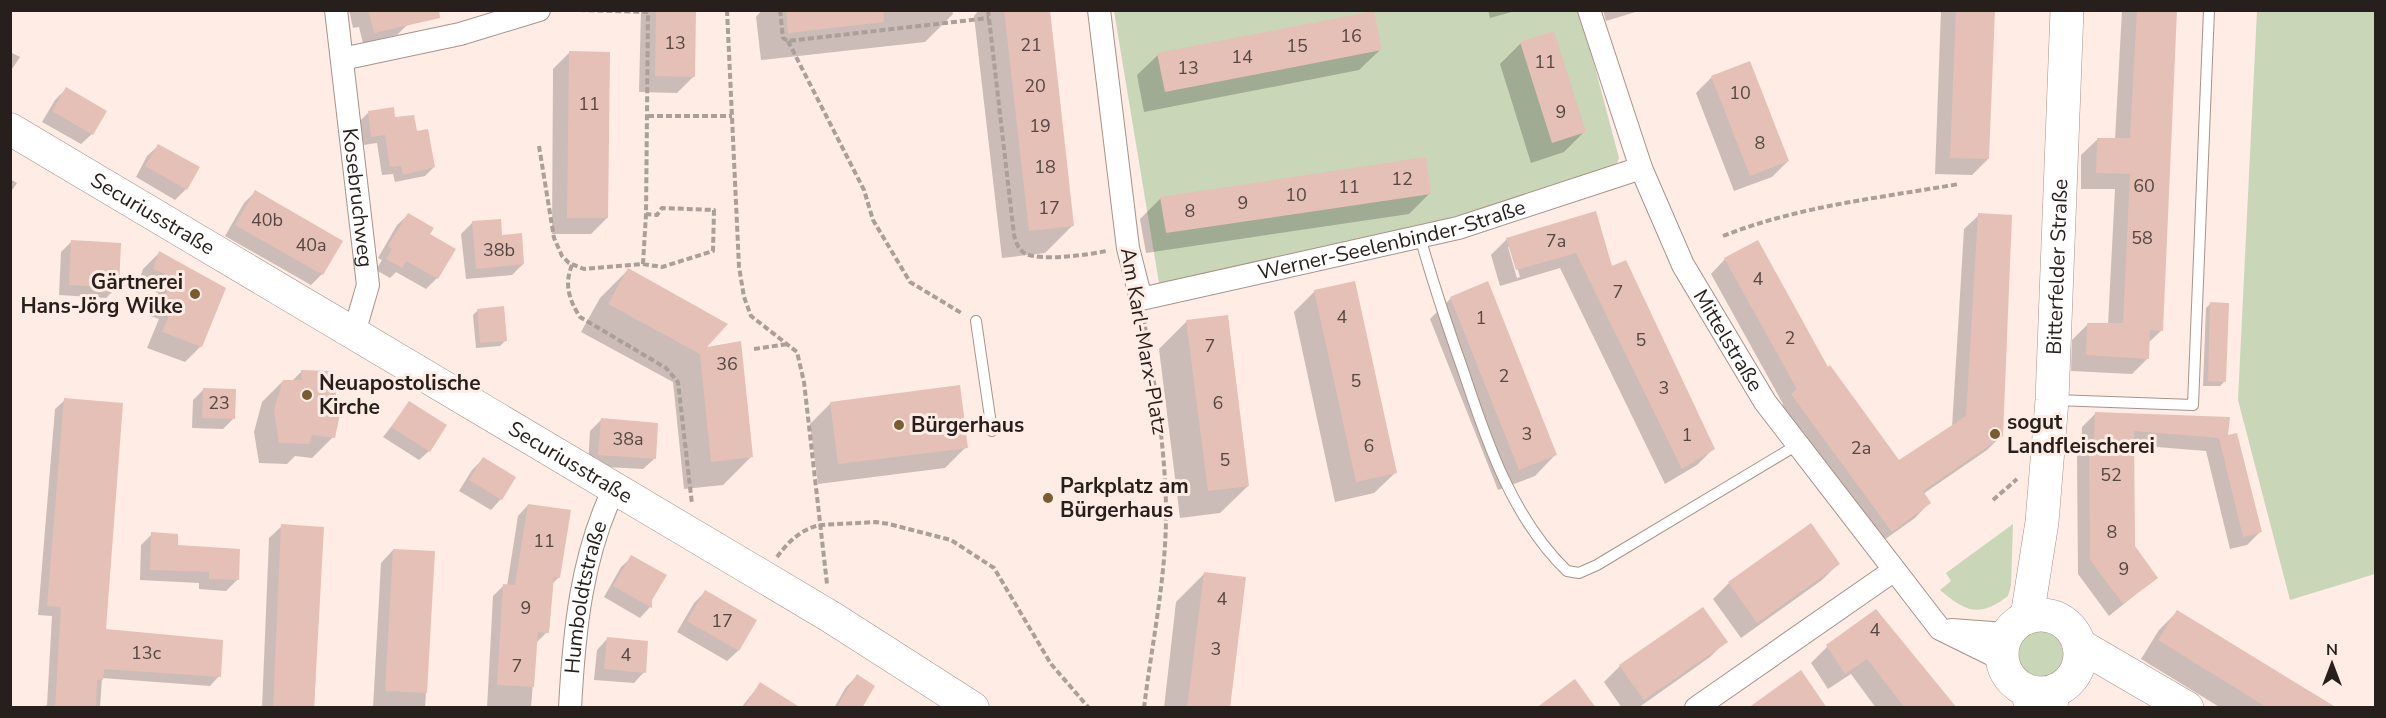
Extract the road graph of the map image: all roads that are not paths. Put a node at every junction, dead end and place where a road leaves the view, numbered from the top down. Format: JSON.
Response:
{"nodes":[{"id":1,"x":336,"y":10,"type":"edge"},
{"id":2,"x":539,"y":10,"type":"edge"},
{"id":3,"x":1099,"y":10,"type":"edge"},
{"id":4,"x":1589,"y":10,"type":"edge"},
{"id":5,"x":2067,"y":10,"type":"edge"},
{"id":6,"x":2209,"y":10,"type":"edge"},
{"id":7,"x":342,"y":59,"type":"junction"},
{"id":8,"x":10,"y":129,"type":"edge"},
{"id":9,"x":1641,"y":168,"type":"junction"},
{"id":10,"x":1420,"y":237,"type":"junction"},
{"id":11,"x":1141,"y":299,"type":"joint"},
{"id":12,"x":976,"y":321,"type":"road end"},
{"id":13,"x":354,"y":333,"type":"junction"},
{"id":14,"x":2052,"y":400,"type":"junction"},
{"id":15,"x":992,"y":430,"type":"dead end"},
{"id":16,"x":1797,"y":445,"type":"junction"},
{"id":17,"x":614,"y":489,"type":"junction"},
{"id":18,"x":1893,"y":571,"type":"junction"},
{"id":19,"x":2021,"y":632,"type":"junction"},
{"id":20,"x":2053,"y":685,"type":"edge"},
{"id":21,"x":570,"y":708,"type":"edge"},
{"id":22,"x":973,"y":708,"type":"edge"},
{"id":23,"x":1696,"y":708,"type":"edge"},
{"id":24,"x":2187,"y":708,"type":"edge"}],
"edges":[{"from":1,"to":7,"type":"street","name":"Kosebruchweg"},
{"from":2,"to":7,"type":"street"},
{"from":3,"to":11,"type":"street","name":"Am Karl-Marx-Platz"},
{"from":4,"to":9,"type":"street","name":"Mittelstraße"},
{"from":5,"to":14,"type":"main road","name":"Bitterfelder Straße"},
{"from":6,"to":14,"type":"lane"},
{"from":7,"to":13,"type":"street","name":"Kosebruchweg"},
{"from":8,"to":13,"type":"street","name":"Securiusstraße"},
{"from":9,"to":10,"type":"street","name":"Werner-Seelenbinder-Straße"},
{"from":9,"to":16,"type":"street","name":"Mittelstraße"},
{"from":10,"to":11,"type":"street","name":"Werner-Seelenbinder-Straße"},
{"from":10,"to":16,"type":"lane"},
{"from":12,"to":15,"type":"lane"},
{"from":13,"to":17,"type":"street","name":"Securiusstraße"},
{"from":14,"to":19,"type":"main road","name":"Bitterfelder Straße"},
{"from":16,"to":18,"type":"street","name":"Mittelstraße"},
{"from":17,"to":21,"type":"street","name":"Humboldtstraße"},
{"from":17,"to":22,"type":"street","name":"Securiusstraße"},
{"from":18,"to":19,"type":"street","name":"Mittelstraße"},
{"from":18,"to":23,"type":"street"},
{"from":19,"to":20,"type":"main road"},
{"from":19,"to":20,"type":"main road"},
{"from":20,"to":24,"type":"main road"}]}
